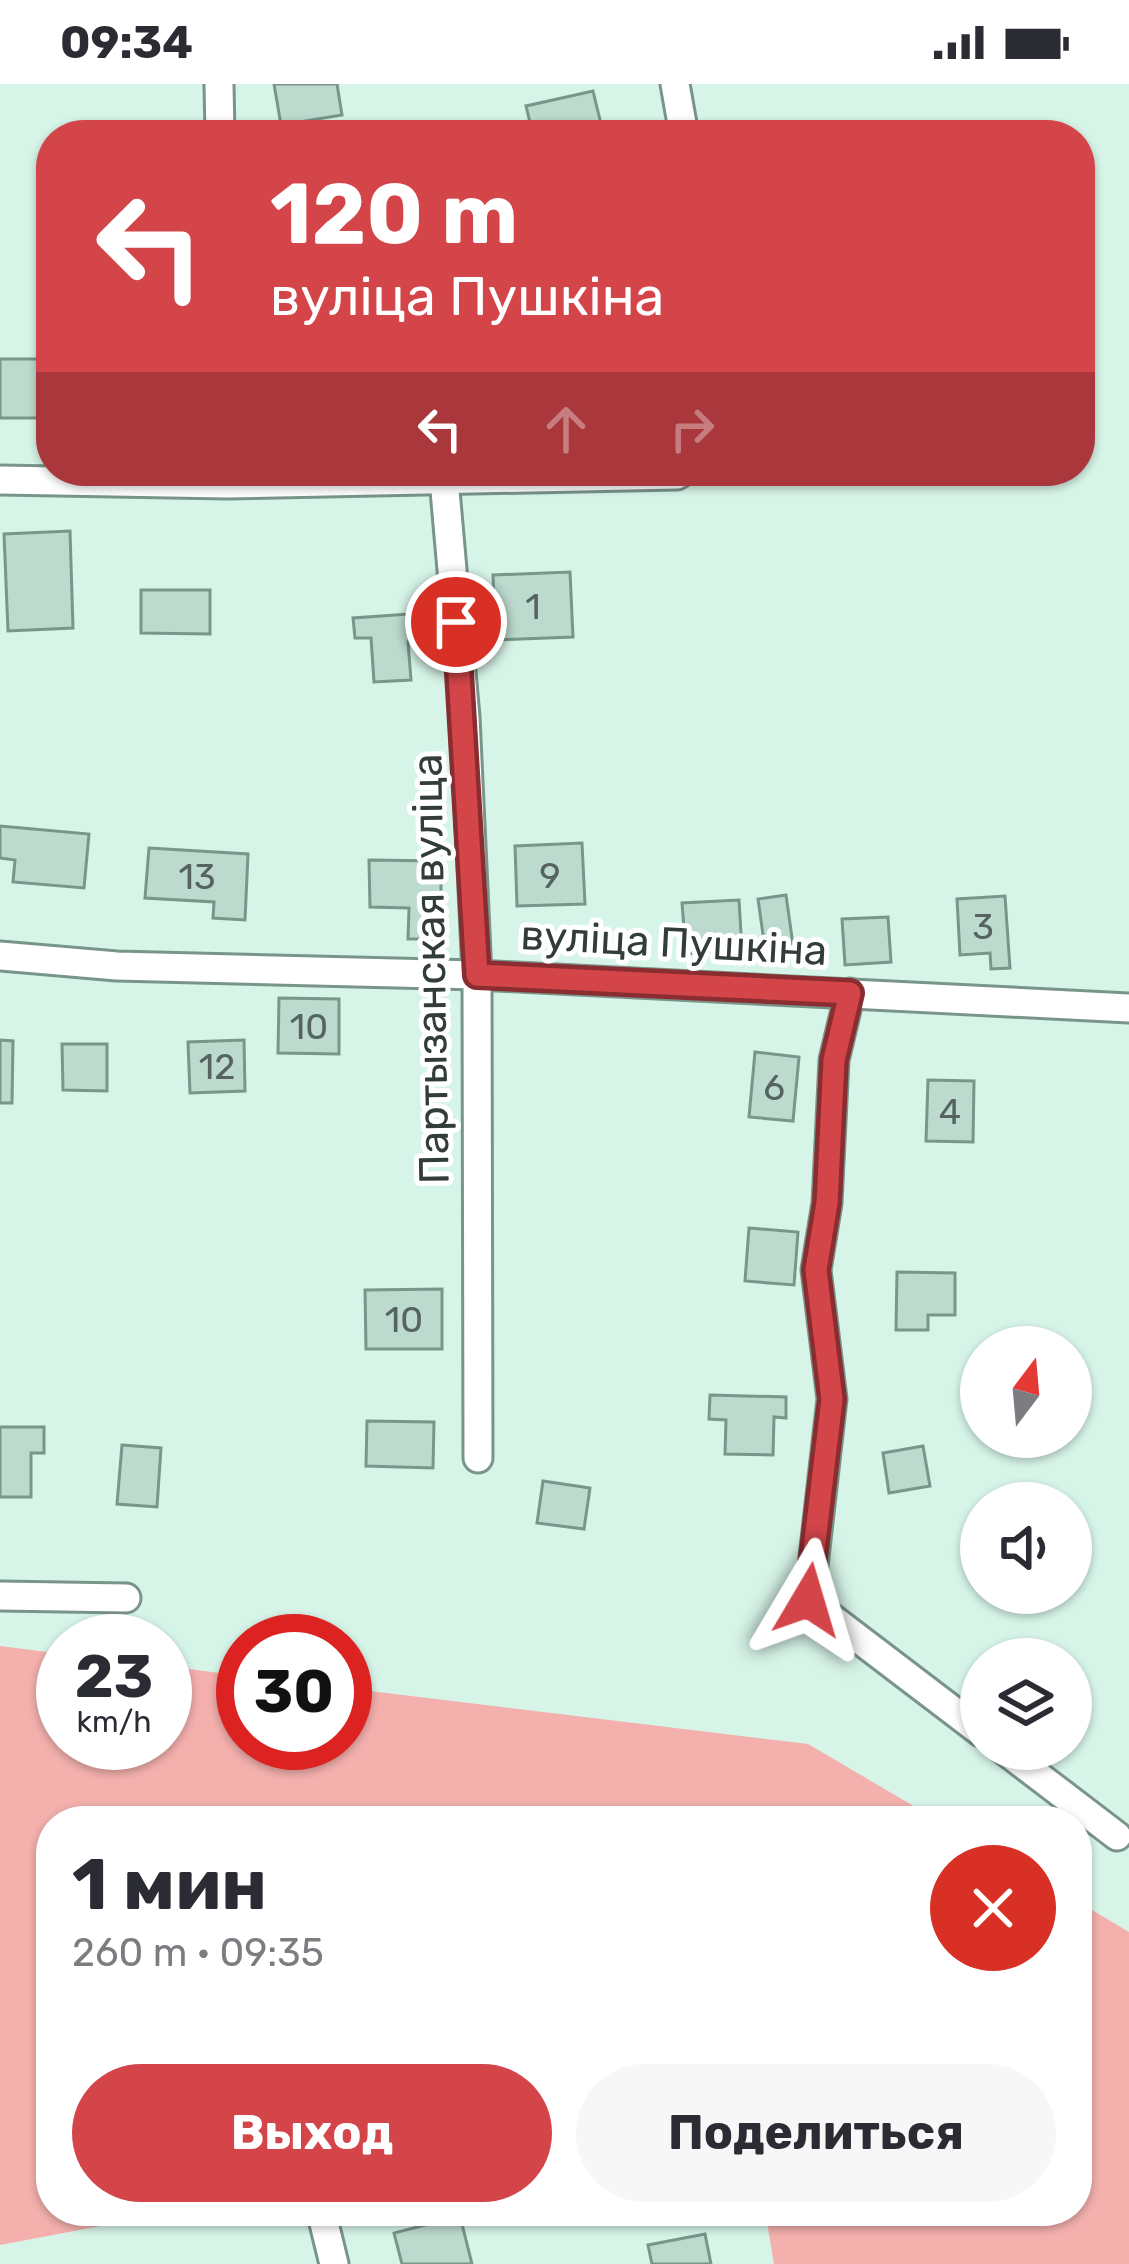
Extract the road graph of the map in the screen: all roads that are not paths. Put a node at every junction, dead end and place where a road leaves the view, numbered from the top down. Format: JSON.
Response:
{"nodes":[{"id":1,"x":219,"y":84,"type":"edge"},
{"id":2,"x":675,"y":84,"type":"edge"},
{"id":3,"x":220,"y":120,"type":"edge"},
{"id":4,"x":681,"y":120,"type":"edge"},
{"id":5,"x":0,"y":480,"type":"edge"},
{"id":6,"x":36,"y":480,"type":"edge"},
{"id":7,"x":445,"y":486,"type":"edge"},
{"id":8,"x":0,"y":956,"type":"edge"},
{"id":9,"x":477,"y":975,"type":"junction"},
{"id":10,"x":850,"y":993,"type":"junction"},
{"id":11,"x":1129,"y":1008,"type":"edge"},
{"id":12,"x":478,"y":1458,"type":"dead end"},
{"id":13,"x":0,"y":1596,"type":"edge"},
{"id":14,"x":126,"y":1598,"type":"dead end"},
{"id":15,"x":960,"y":1716,"type":"edge"},
{"id":16,"x":1031,"y":1770,"type":"edge"},
{"id":17,"x":1078,"y":1806,"type":"edge"},
{"id":18,"x":1092,"y":1816,"type":"edge"},
{"id":19,"x":1118,"y":1836,"type":"dead end"},
{"id":20,"x":325,"y":2226,"type":"edge"},
{"id":21,"x":334,"y":2264,"type":"edge"}],
"edges":[{"from":1,"to":3,"type":"street"},
{"from":2,"to":4,"type":"street"},
{"from":5,"to":6,"type":"street"},
{"from":7,"to":9,"type":"street","name":"Партызанская вуліца"},
{"from":8,"to":9,"type":"street","name":"вуліца Пушкіна"},
{"from":9,"to":10,"type":"street","name":"вуліца Пушкіна"},
{"from":9,"to":12,"type":"street","name":"Партызанская вуліца"},
{"from":10,"to":11,"type":"street","name":"вуліца Пушкіна"},
{"from":10,"to":15,"type":"street"},
{"from":13,"to":14,"type":"street"},
{"from":16,"to":17,"type":"street"},
{"from":18,"to":19,"type":"street"},
{"from":20,"to":21,"type":"street"}]}
